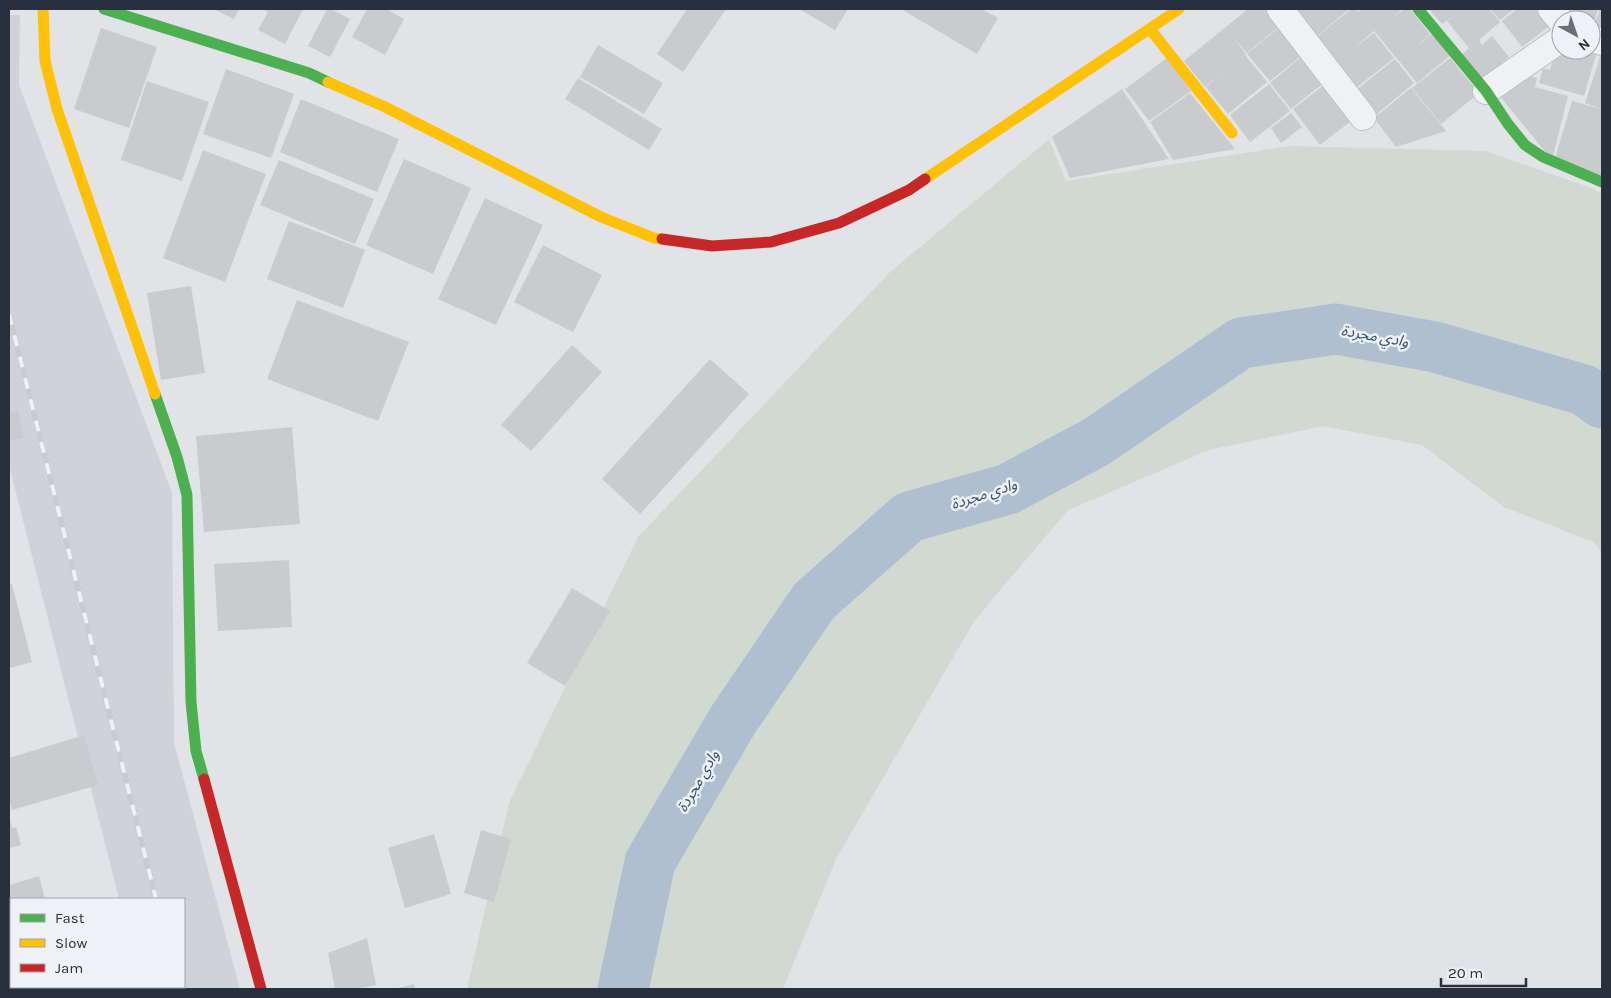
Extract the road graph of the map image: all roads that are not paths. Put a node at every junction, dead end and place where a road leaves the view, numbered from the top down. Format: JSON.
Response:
{"nodes":[{"id":1,"x":42,"y":9,"type":"edge"},
{"id":2,"x":104,"y":9,"type":"edge"},
{"id":3,"x":1179,"y":9,"type":"edge"},
{"id":4,"x":1280,"y":9,"type":"edge"},
{"id":5,"x":1418,"y":9,"type":"edge"},
{"id":6,"x":1150,"y":29,"type":"junction"},
{"id":7,"x":1551,"y":46,"type":"edge"},
{"id":8,"x":1486,"y":91,"type":"junction"},
{"id":9,"x":1363,"y":117,"type":"dead end"},
{"id":10,"x":1232,"y":134,"type":"dead end"},
{"id":11,"x":1602,"y":182,"type":"edge"},
{"id":12,"x":261,"y":989,"type":"edge"}],
"edges":[{"from":1,"to":12,"type":"street"},
{"from":2,"to":6,"type":"street"},
{"from":3,"to":6,"type":"street"},
{"from":4,"to":9,"type":"street"},
{"from":5,"to":8,"type":"street"},
{"from":6,"to":10,"type":"street"},
{"from":7,"to":8,"type":"street"},
{"from":8,"to":11,"type":"street"}]}
